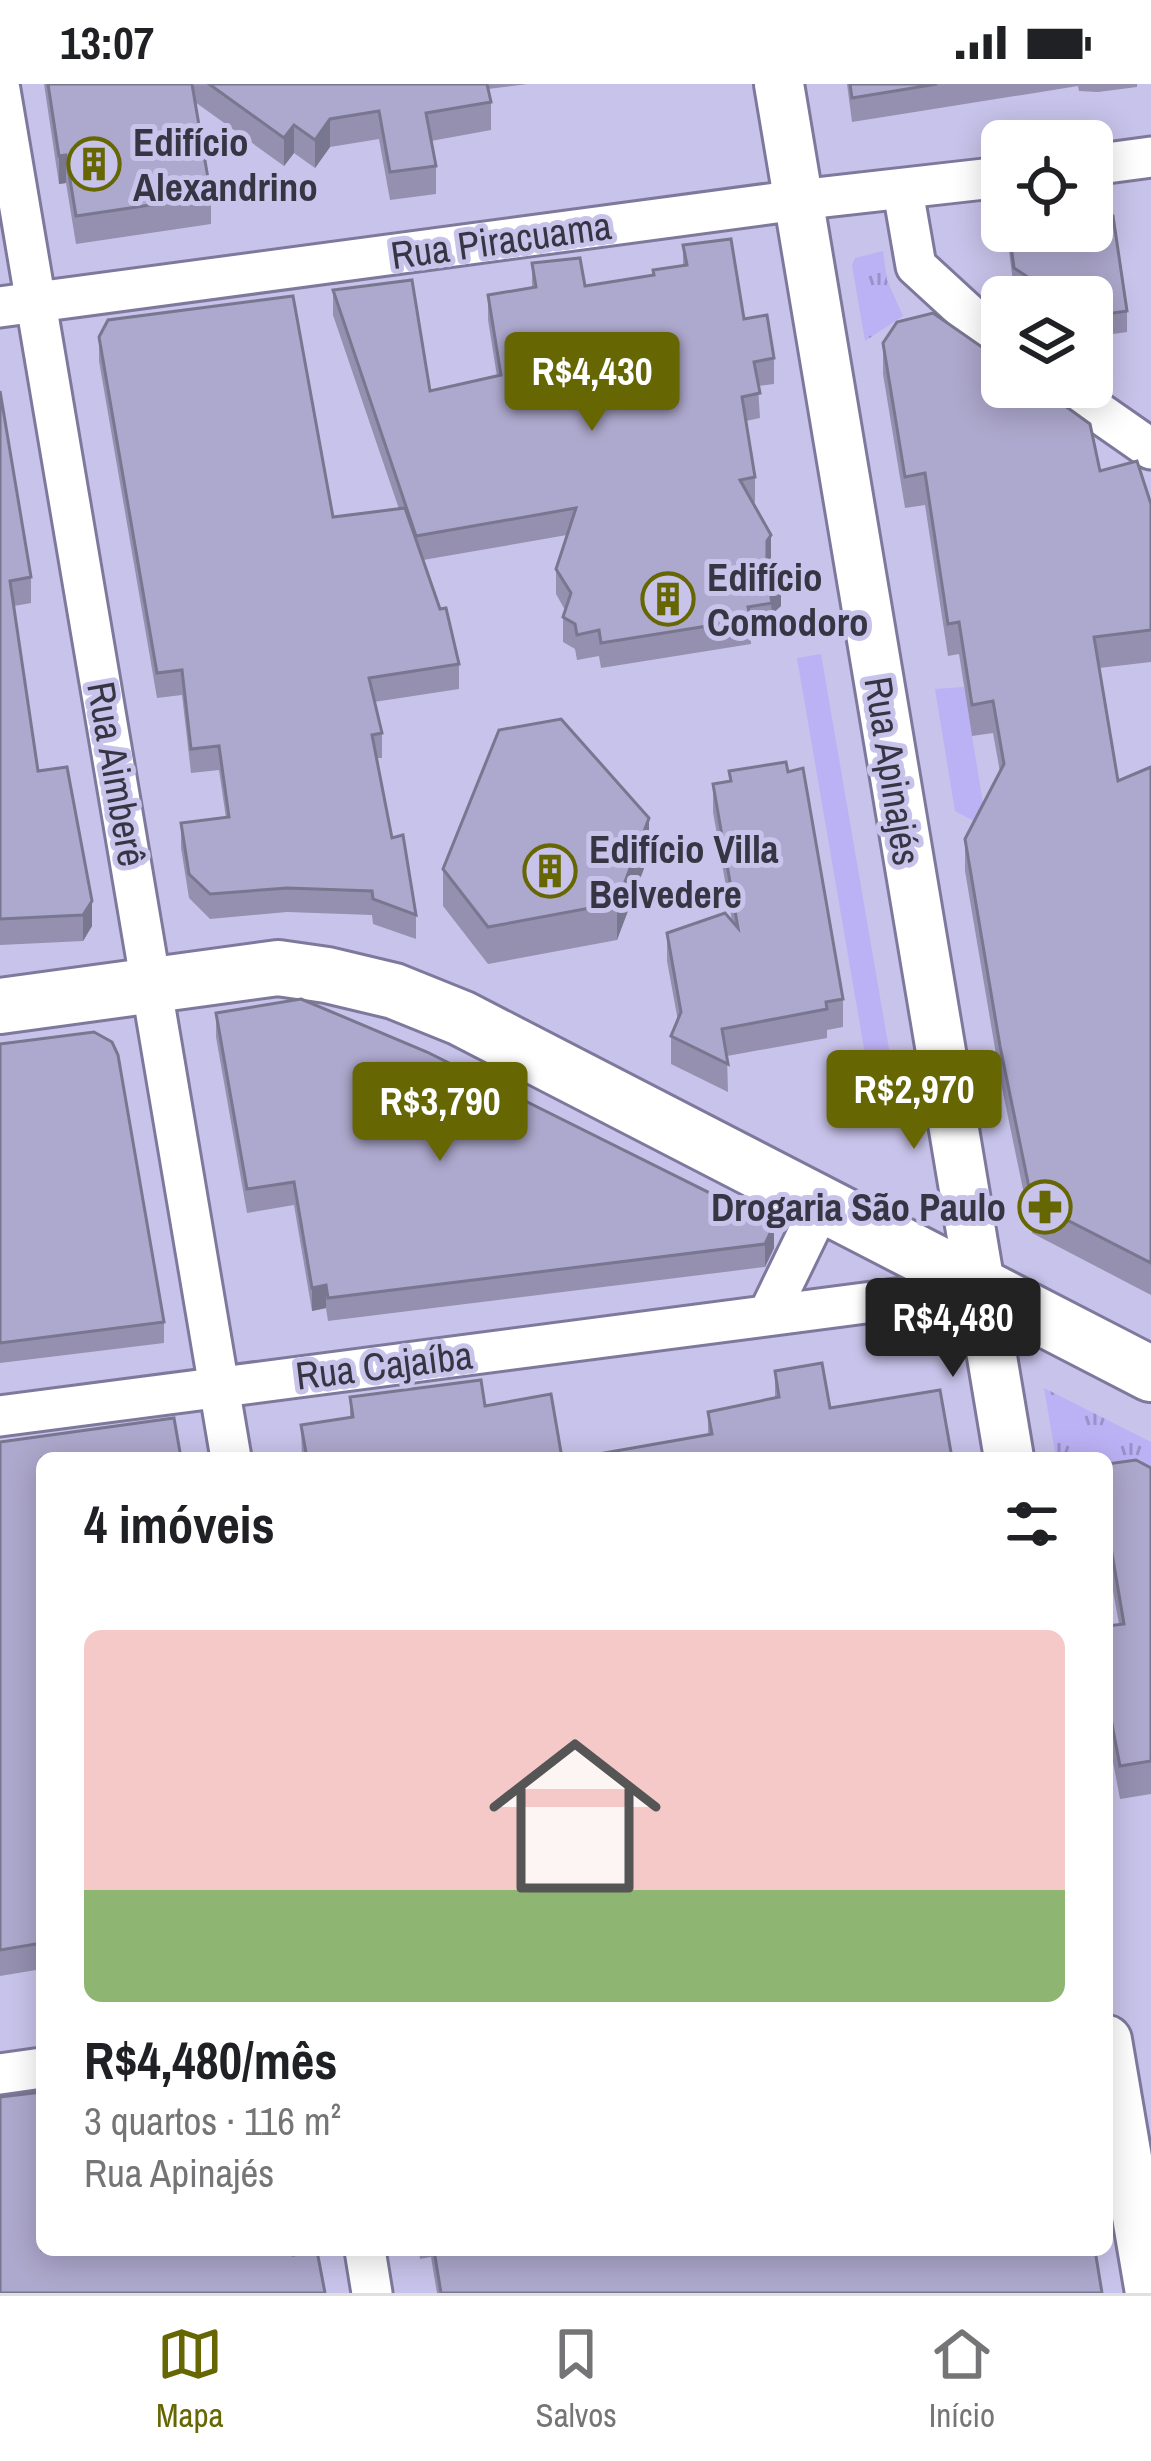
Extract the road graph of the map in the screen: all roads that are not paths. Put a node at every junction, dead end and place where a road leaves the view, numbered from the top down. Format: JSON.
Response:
{"nodes":[{"id":1,"x":779,"y":84,"type":"edge"},
{"id":2,"x":0,"y":90,"type":"edge"},
{"id":3,"x":1151,"y":157,"type":"edge"},
{"id":4,"x":1113,"y":162,"type":"edge"},
{"id":5,"x":981,"y":180,"type":"edge"},
{"id":6,"x":904,"y":191,"type":"junction"},
{"id":7,"x":798,"y":200,"type":"junction"},
{"id":8,"x":18,"y":304,"type":"edge"},
{"id":9,"x":981,"y":326,"type":"edge"},
{"id":10,"x":1092,"y":408,"type":"edge"},
{"id":11,"x":1151,"y":449,"type":"edge"},
{"id":12,"x":153,"y":985,"type":"junction"},
{"id":13,"x":0,"y":1006,"type":"edge"},
{"id":14,"x":821,"y":1206,"type":"junction"},
{"id":15,"x":980,"y":1288,"type":"junction"},
{"id":16,"x":768,"y":1315,"type":"junction"},
{"id":17,"x":1151,"y":1374,"type":"edge"},
{"id":18,"x":219,"y":1387,"type":"junction"},
{"id":19,"x":0,"y":1416,"type":"edge"},
{"id":20,"x":230,"y":1452,"type":"edge"},
{"id":21,"x":1008,"y":1452,"type":"edge"},
{"id":22,"x":36,"y":2069,"type":"edge"},
{"id":23,"x":0,"y":2074,"type":"edge"},
{"id":24,"x":1113,"y":2075,"type":"edge"},
{"id":25,"x":366,"y":2256,"type":"edge"},
{"id":26,"x":372,"y":2293,"type":"edge"},
{"id":27,"x":1150,"y":2293,"type":"edge"}],
"edges":[{"from":1,"to":7,"type":"street","name":"Rua Apinajés"},
{"from":2,"to":8,"type":"street","name":"Rua Aimberê"},
{"from":3,"to":4,"type":"street"},
{"from":5,"to":6,"type":"street","name":"Rua Piracuama"},
{"from":6,"to":7,"type":"street","name":"Rua Piracuama"},
{"from":6,"to":9,"type":"street"},
{"from":7,"to":8,"type":"street","name":"Rua Piracuama"},
{"from":7,"to":15,"type":"street","name":"Rua Apinajés"},
{"from":8,"to":12,"type":"street","name":"Rua Aimberê"},
{"from":10,"to":11,"type":"street"},
{"from":12,"to":13,"type":"main road"},
{"from":12,"to":14,"type":"main road"},
{"from":12,"to":18,"type":"street","name":"Rua Aimberê"},
{"from":14,"to":15,"type":"main road"},
{"from":14,"to":16,"type":"street"},
{"from":15,"to":16,"type":"street","name":"Rua Cajaíba"},
{"from":15,"to":17,"type":"main road"},
{"from":15,"to":21,"type":"street","name":"Rua Apinajés"},
{"from":16,"to":18,"type":"street","name":"Rua Cajaíba"},
{"from":18,"to":19,"type":"street","name":"Rua Cajaíba"},
{"from":18,"to":20,"type":"street","name":"Rua Aimberê"},
{"from":22,"to":23,"type":"street"},
{"from":24,"to":27,"type":"street"},
{"from":25,"to":26,"type":"street"}]}
